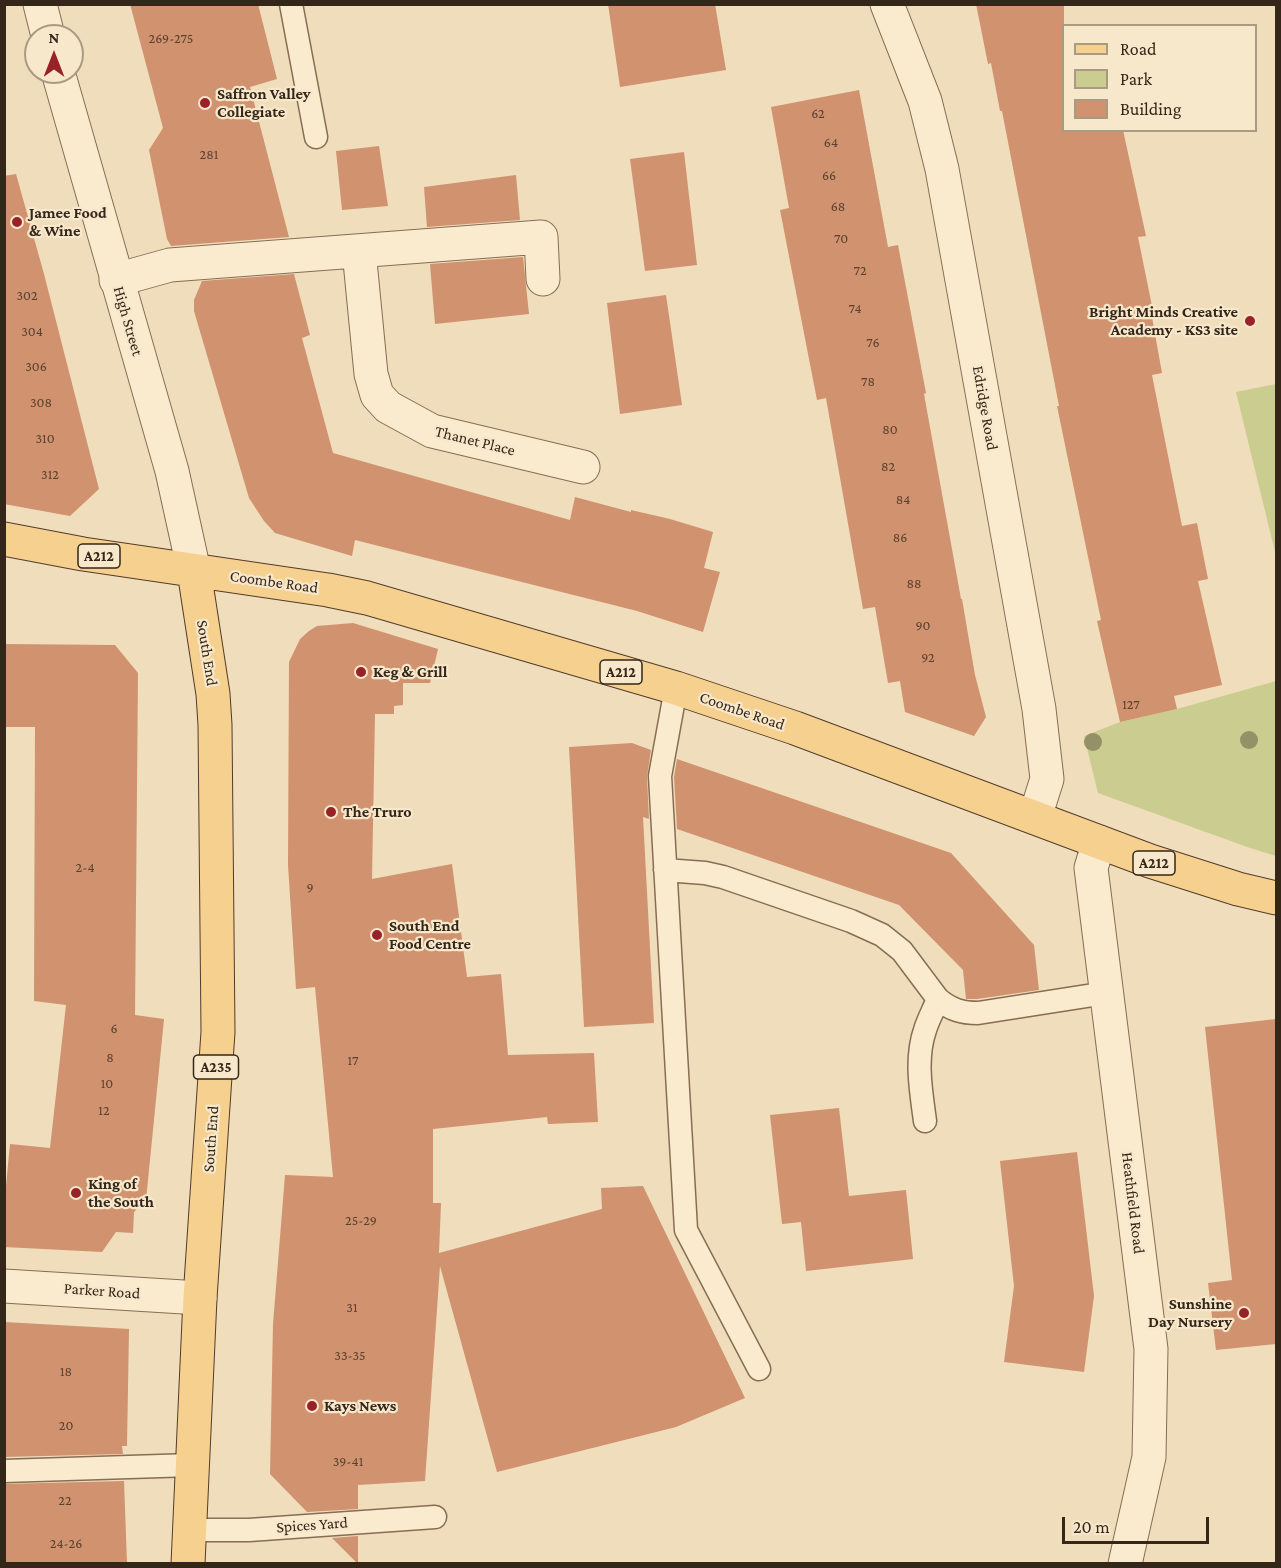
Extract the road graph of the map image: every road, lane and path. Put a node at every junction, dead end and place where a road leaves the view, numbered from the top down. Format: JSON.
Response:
{"nodes":[{"id":1,"x":40,"y":4,"type":"edge"},
{"id":2,"x":291,"y":4,"type":"edge"},
{"id":3,"x":887,"y":4,"type":"edge"},
{"id":4,"x":45,"y":24,"type":"edge"},
{"id":5,"x":61,"y":84,"type":"edge"},
{"id":6,"x":316,"y":137,"type":"dead end"},
{"id":7,"x":359,"y":251,"type":"junction"},
{"id":8,"x":543,"y":279,"type":"dead end"},
{"id":9,"x":116,"y":280,"type":"junction"},
{"id":10,"x":583,"y":467,"type":"dead end"},
{"id":11,"x":4,"y":539,"type":"edge"},
{"id":12,"x":194,"y":571,"type":"junction"},
{"id":13,"x":676,"y":688,"type":"junction"},
{"id":14,"x":1035,"y":817,"type":"junction"},
{"id":15,"x":1099,"y":842,"type":"junction"},
{"id":16,"x":666,"y":870,"type":"junction"},
{"id":17,"x":1276,"y":898,"type":"edge"},
{"id":18,"x":1106,"y":993,"type":"junction"},
{"id":19,"x":938,"y":999,"type":"junction"},
{"id":20,"x":925,"y":1121,"type":"dead end"},
{"id":21,"x":4,"y":1286,"type":"edge"},
{"id":22,"x":200,"y":1298,"type":"junction"},
{"id":23,"x":759,"y":1369,"type":"dead end"},
{"id":24,"x":192,"y":1465,"type":"junction"},
{"id":25,"x":4,"y":1471,"type":"edge"},
{"id":26,"x":435,"y":1517,"type":"dead end"},
{"id":27,"x":189,"y":1530,"type":"junction"},
{"id":28,"x":188,"y":1563,"type":"edge"},
{"id":29,"x":1125,"y":1563,"type":"edge"}],
"edges":[{"from":1,"to":4,"type":"street"},
{"from":2,"to":6,"type":"lane"},
{"from":3,"to":14,"type":"street","name":"Edridge Road"},
{"from":5,"to":9,"type":"street","name":"High Street"},
{"from":7,"to":8,"type":"street"},
{"from":7,"to":9,"type":"street"},
{"from":7,"to":10,"type":"street","name":"Thanet Place"},
{"from":9,"to":12,"type":"street","name":"High Street"},
{"from":11,"to":12,"type":"main road","number":"A212"},
{"from":12,"to":13,"type":"main road","name":"Coombe Road","number":"A212"},
{"from":12,"to":22,"type":"main road","name":"South End","number":"A235"},
{"from":13,"to":14,"type":"main road","name":"Coombe Road","number":"A212"},
{"from":13,"to":16,"type":"lane"},
{"from":14,"to":15,"type":"main road","name":"Coombe Road","number":"A212"},
{"from":15,"to":17,"type":"main road","name":"Coombe Road","number":"A212"},
{"from":15,"to":18,"type":"street","name":"Heathfield Road"},
{"from":16,"to":19,"type":"lane"},
{"from":16,"to":23,"type":"lane"},
{"from":18,"to":19,"type":"lane"},
{"from":18,"to":29,"type":"street","name":"Heathfield Road"},
{"from":19,"to":20,"type":"lane"},
{"from":21,"to":22,"type":"street","name":"Parker Road"},
{"from":22,"to":24,"type":"main road","name":"South End","number":"A235"},
{"from":24,"to":25,"type":"lane"},
{"from":24,"to":27,"type":"main road","name":"South End","number":"A235"},
{"from":26,"to":27,"type":"lane","name":"Spices Yard"},
{"from":27,"to":28,"type":"main road","name":"South End","number":"A235"}]}
